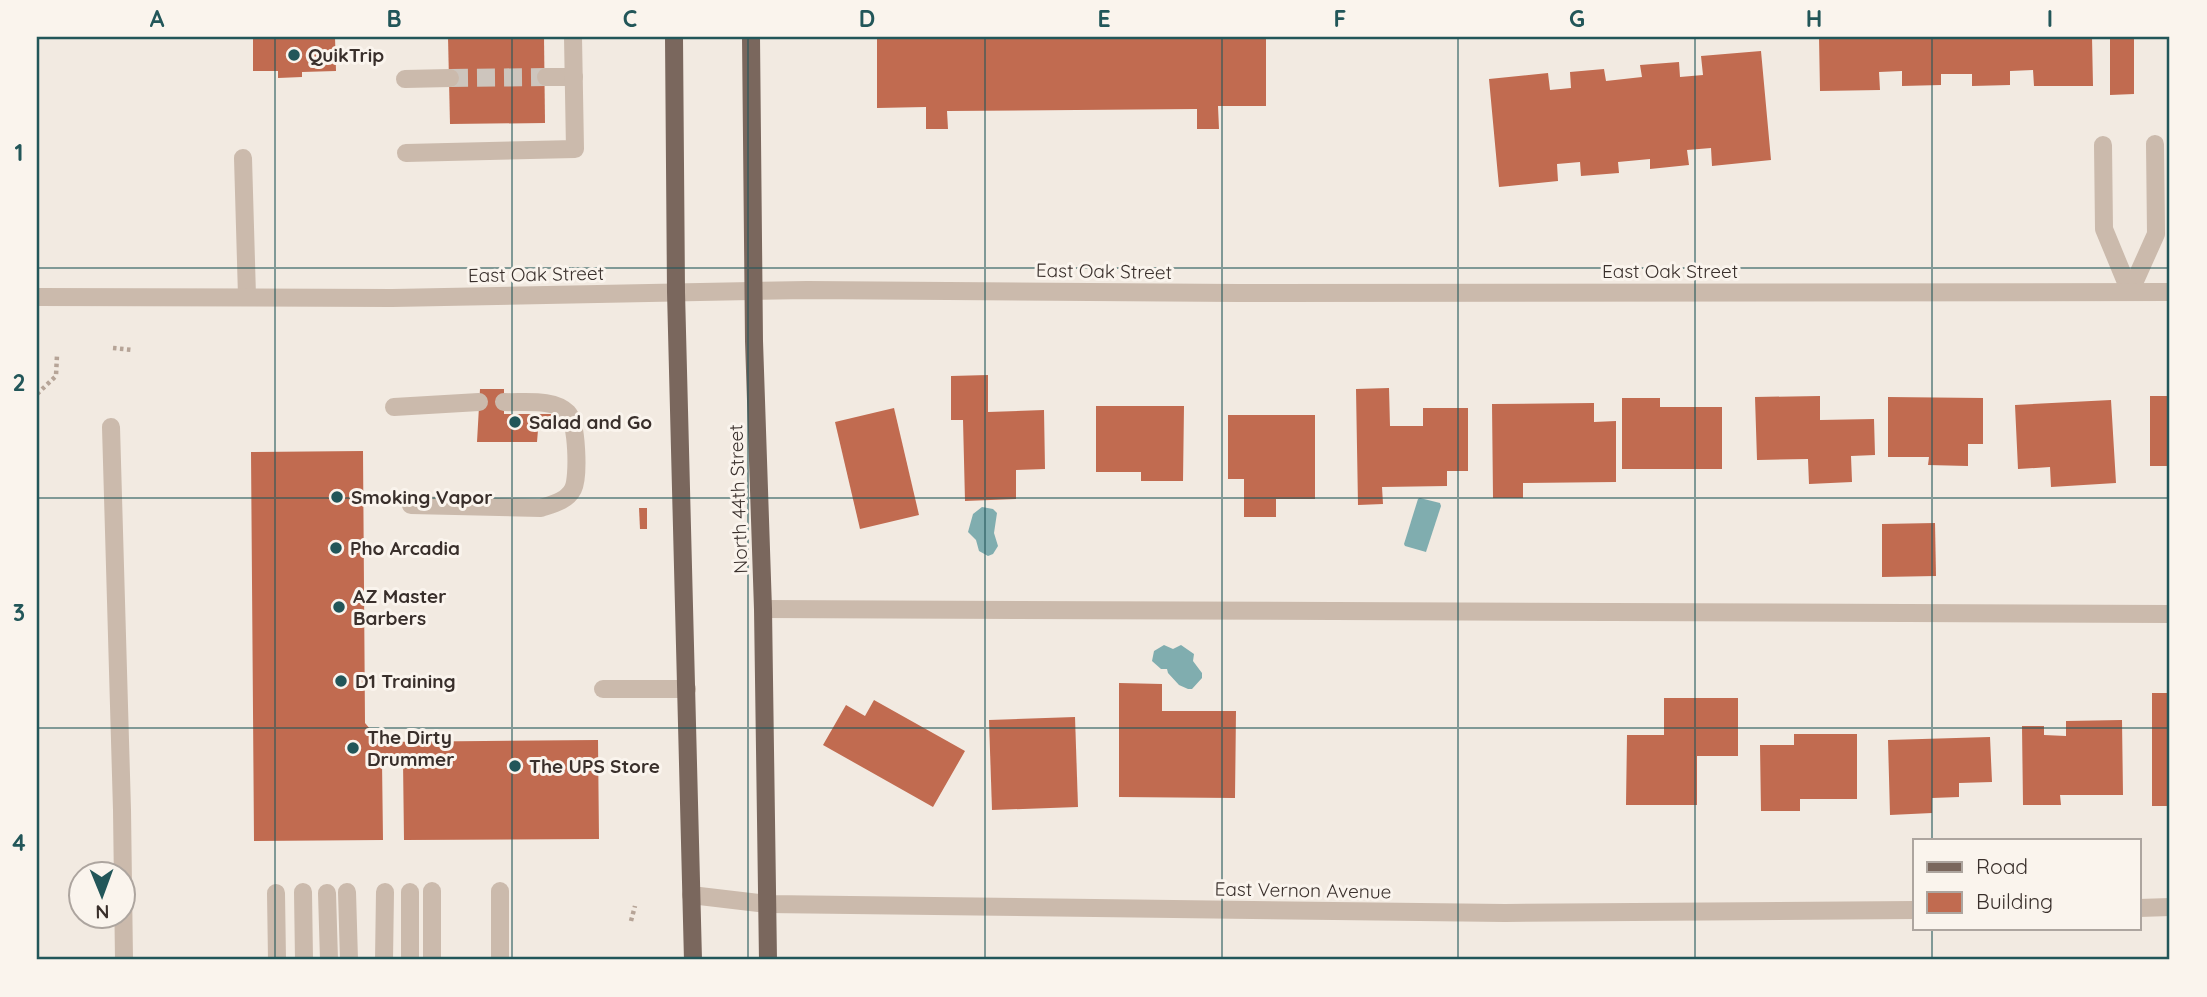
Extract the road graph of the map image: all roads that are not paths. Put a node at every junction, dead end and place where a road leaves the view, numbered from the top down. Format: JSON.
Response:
{"nodes":[{"id":1,"x":573,"y":37,"type":"edge"},
{"id":2,"x":674,"y":37,"type":"edge"},
{"id":3,"x":751,"y":37,"type":"edge"},
{"id":4,"x":546,"y":77,"type":"tunnel mouth"},
{"id":5,"x":574,"y":77,"type":"junction"},
{"id":6,"x":450,"y":78,"type":"tunnel mouth"},
{"id":7,"x":405,"y":79,"type":"dead end"},
{"id":8,"x":2155,"y":144,"type":"dead end"},
{"id":9,"x":2103,"y":145,"type":"dead end"},
{"id":10,"x":406,"y":153,"type":"dead end"},
{"id":11,"x":243,"y":158,"type":"dead end"},
{"id":12,"x":754,"y":290,"type":"junction"},
{"id":13,"x":676,"y":292,"type":"junction"},
{"id":14,"x":2130,"y":292,"type":"junction"},
{"id":15,"x":2170,"y":292,"type":"edge"},
{"id":16,"x":247,"y":296,"type":"junction"},
{"id":17,"x":37,"y":297,"type":"edge"},
{"id":18,"x":479,"y":402,"type":"dead end"},
{"id":19,"x":504,"y":402,"type":"dead end"},
{"id":20,"x":394,"y":407,"type":"dead end"},
{"id":21,"x":111,"y":427,"type":"dead end"},
{"id":22,"x":411,"y":505,"type":"dead end"},
{"id":23,"x":763,"y":609,"type":"junction"},
{"id":24,"x":2170,"y":614,"type":"edge"},
{"id":25,"x":603,"y":689,"type":"dead end"},
{"id":26,"x":687,"y":689,"type":"junction"},
{"id":27,"x":432,"y":891,"type":"dead end"},
{"id":28,"x":500,"y":891,"type":"dead end"},
{"id":29,"x":303,"y":892,"type":"dead end"},
{"id":30,"x":348,"y":892,"type":"dead end"},
{"id":31,"x":384,"y":892,"type":"dead end"},
{"id":32,"x":410,"y":892,"type":"dead end"},
{"id":33,"x":276,"y":893,"type":"dead end"},
{"id":34,"x":327,"y":893,"type":"dead end"},
{"id":35,"x":691,"y":895,"type":"junction"},
{"id":36,"x":767,"y":904,"type":"junction"},
{"id":37,"x":2170,"y":907,"type":"edge"},
{"id":38,"x":2140,"y":908,"type":"edge"},
{"id":39,"x":1913,"y":910,"type":"edge"},
{"id":40,"x":124,"y":960,"type":"edge"},
{"id":41,"x":277,"y":960,"type":"edge"},
{"id":42,"x":304,"y":960,"type":"edge"},
{"id":43,"x":328,"y":960,"type":"edge"},
{"id":44,"x":349,"y":960,"type":"edge"},
{"id":45,"x":384,"y":960,"type":"edge"},
{"id":46,"x":410,"y":960,"type":"edge"},
{"id":47,"x":432,"y":960,"type":"edge"},
{"id":48,"x":500,"y":960,"type":"edge"},
{"id":49,"x":693,"y":960,"type":"edge"},
{"id":50,"x":768,"y":960,"type":"edge"}],
"edges":[{"from":1,"to":5,"type":"street"},
{"from":2,"to":13,"type":"main road"},
{"from":3,"to":12,"type":"main road","name":"North 44th Street"},
{"from":4,"to":5,"type":"street"},
{"from":5,"to":10,"type":"street"},
{"from":6,"to":7,"type":"street"},
{"from":8,"to":14,"type":"street"},
{"from":9,"to":14,"type":"street"},
{"from":11,"to":16,"type":"street"},
{"from":12,"to":13,"type":"street","name":"East Oak Street"},
{"from":12,"to":14,"type":"street","name":"East Oak Street"},
{"from":12,"to":23,"type":"main road","name":"North 44th Street"},
{"from":13,"to":16,"type":"street","name":"East Oak Street"},
{"from":13,"to":26,"type":"main road"},
{"from":14,"to":15,"type":"street","name":"East Oak Street"},
{"from":16,"to":17,"type":"street","name":"East Oak Street"},
{"from":18,"to":20,"type":"street"},
{"from":19,"to":22,"type":"street"},
{"from":21,"to":40,"type":"street"},
{"from":23,"to":24,"type":"street"},
{"from":23,"to":36,"type":"main road","name":"North 44th Street"},
{"from":25,"to":26,"type":"street"},
{"from":26,"to":35,"type":"main road"},
{"from":27,"to":47,"type":"street"},
{"from":28,"to":48,"type":"street"},
{"from":29,"to":42,"type":"street"},
{"from":30,"to":44,"type":"street"},
{"from":31,"to":45,"type":"street"},
{"from":32,"to":46,"type":"street"},
{"from":33,"to":41,"type":"street"},
{"from":34,"to":43,"type":"street"},
{"from":35,"to":36,"type":"street","name":"East Vernon Avenue"},
{"from":35,"to":49,"type":"main road"},
{"from":36,"to":39,"type":"street","name":"East Vernon Avenue"},
{"from":36,"to":50,"type":"main road","name":"North 44th Street"},
{"from":37,"to":38,"type":"street"}]}
